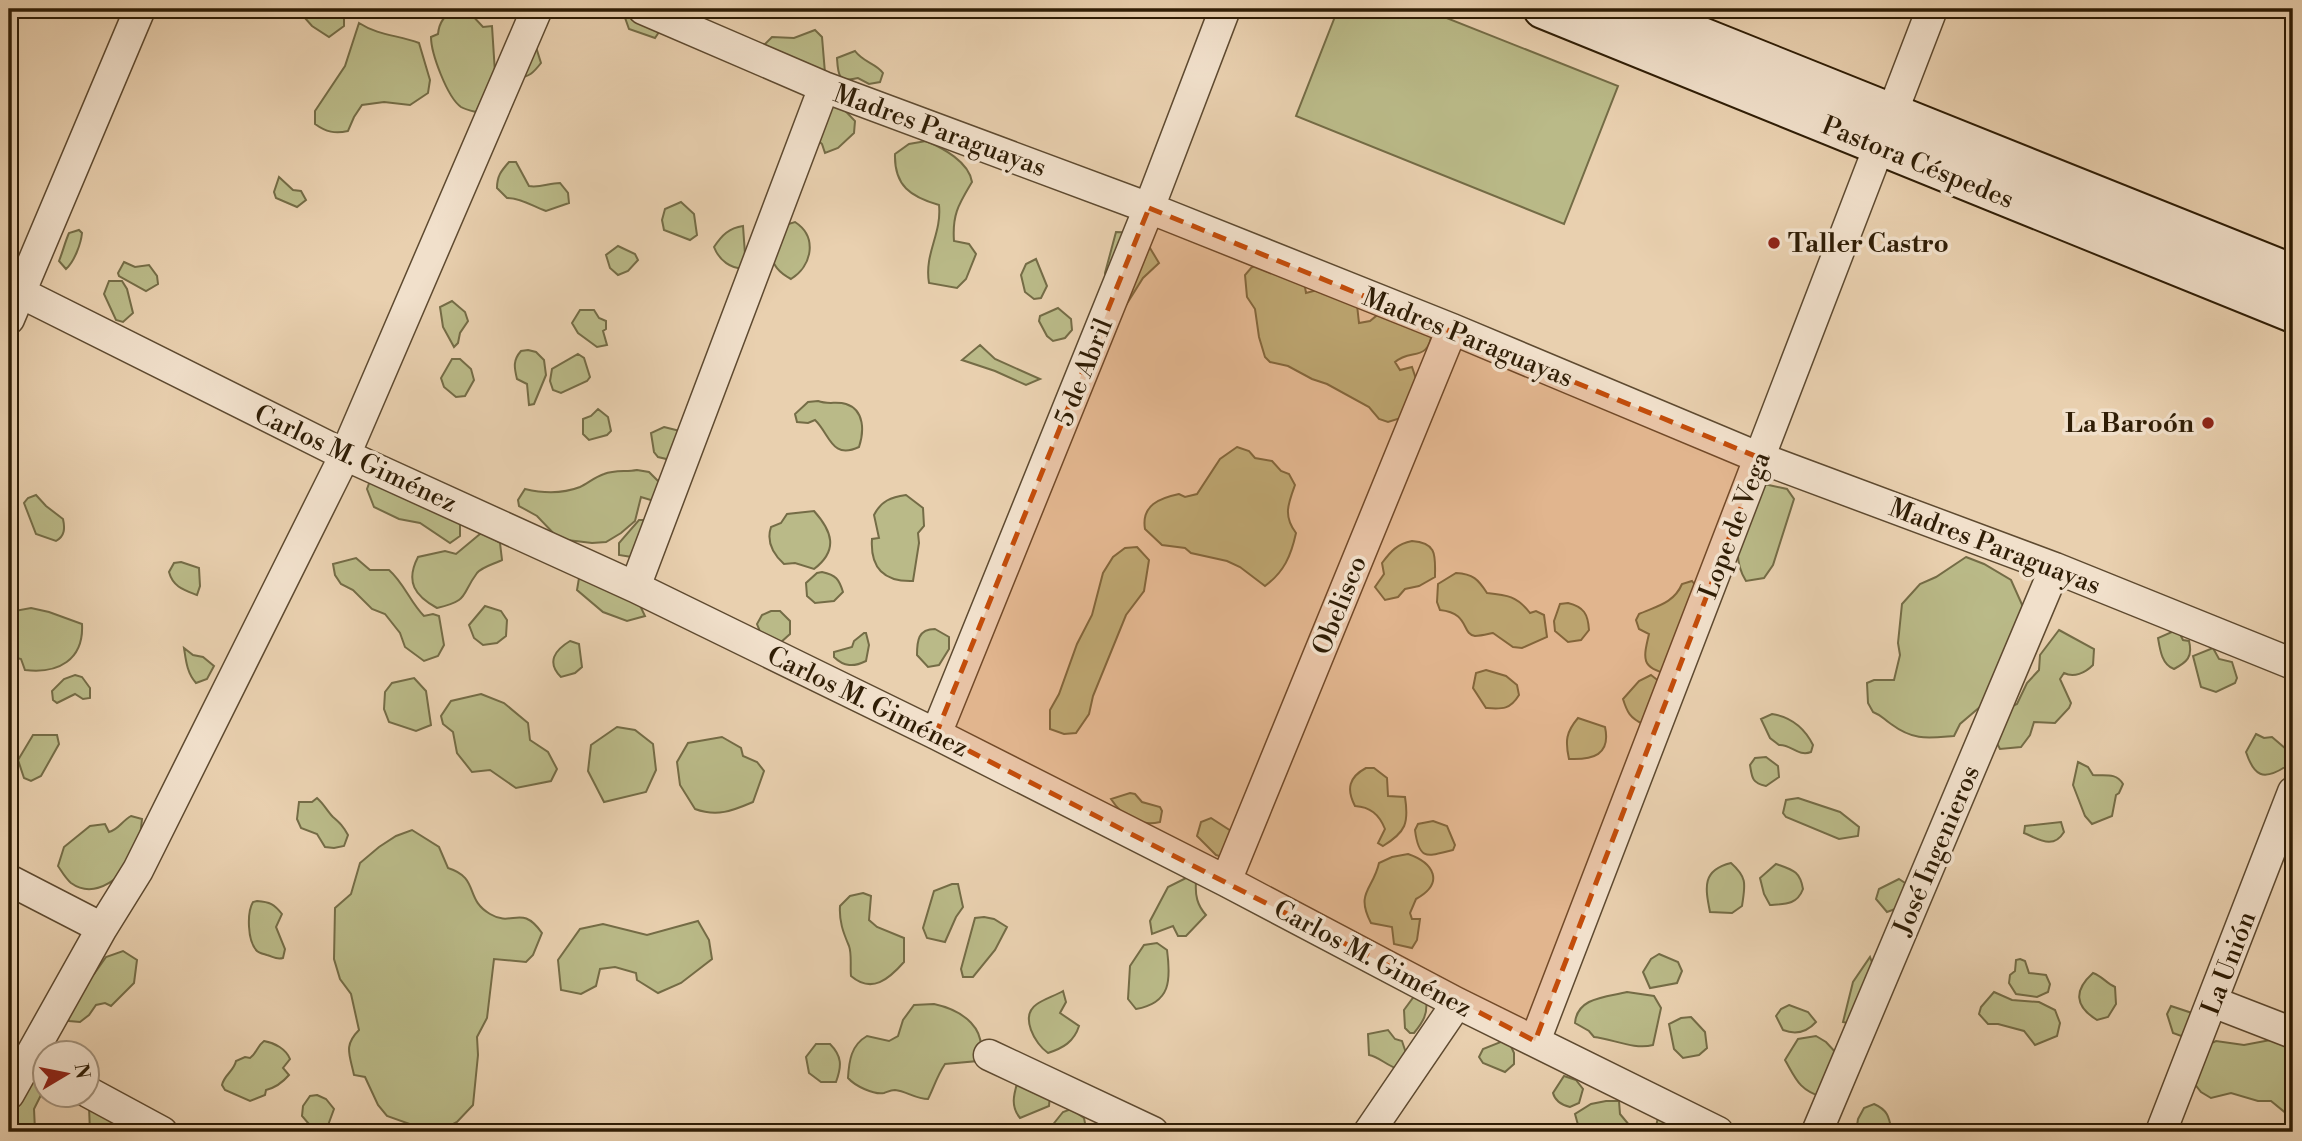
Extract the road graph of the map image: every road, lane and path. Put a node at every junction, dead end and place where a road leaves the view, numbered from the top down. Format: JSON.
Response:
{"nodes":[{"id":1,"x":140,"y":9,"type":"edge"},
{"id":2,"x":537,"y":9,"type":"edge"},
{"id":3,"x":643,"y":9,"type":"edge"},
{"id":4,"x":1225,"y":9,"type":"edge"},
{"id":5,"x":1543,"y":9,"type":"edge"},
{"id":6,"x":1632,"y":9,"type":"edge"},
{"id":7,"x":1932,"y":9,"type":"edge"},
{"id":8,"x":824,"y":87,"type":"junction"},
{"id":9,"x":1885,"y":130,"type":"junction"},
{"id":10,"x":1149,"y":208,"type":"junction"},
{"id":11,"x":2293,"y":274,"type":"edge"},
{"id":12,"x":12,"y":299,"type":"edge"},
{"id":13,"x":2293,"y":313,"type":"edge"},
{"id":14,"x":1451,"y":329,"type":"junction"},
{"id":15,"x":345,"y":455,"type":"junction"},
{"id":16,"x":1760,"y":458,"type":"junction"},
{"id":17,"x":2055,"y":568,"type":"junction"},
{"id":18,"x":635,"y":587,"type":"junction"},
{"id":19,"x":2293,"y":664,"type":"edge"},
{"id":20,"x":936,"y":734,"type":"junction"},
{"id":21,"x":2293,"y":793,"type":"edge"},
{"id":22,"x":9,"y":880,"type":"edge"},
{"id":23,"x":1226,"y":881,"type":"junction"},
{"id":24,"x":102,"y":928,"type":"junction"},
{"id":25,"x":2213,"y":1002,"type":"junction"},
{"id":26,"x":1457,"y":1003,"type":"junction"},
{"id":27,"x":2293,"y":1033,"type":"edge"},
{"id":28,"x":48,"y":1040,"type":"edge"},
{"id":29,"x":1535,"y":1041,"type":"junction"},
{"id":30,"x":989,"y":1055,"type":"dead end"},
{"id":31,"x":32,"y":1069,"type":"edge"},
{"id":32,"x":9,"y":1094,"type":"edge"},
{"id":33,"x":102,"y":1100,"type":"edge"},
{"id":34,"x":162,"y":1132,"type":"edge"},
{"id":35,"x":1153,"y":1132,"type":"edge"},
{"id":36,"x":1369,"y":1132,"type":"edge"},
{"id":37,"x":1718,"y":1132,"type":"edge"},
{"id":38,"x":1817,"y":1132,"type":"edge"},
{"id":39,"x":2161,"y":1132,"type":"edge"}],
"edges":[{"from":1,"to":12,"type":"street"},
{"from":2,"to":15,"type":"street"},
{"from":3,"to":8,"type":"street","name":"Madres Paraguayas"},
{"from":4,"to":10,"type":"street","name":"5 de Abril"},
{"from":5,"to":9,"type":"main road","name":"Pastora Céspedes"},
{"from":6,"to":9,"type":"main road","name":"Pastora Céspedes"},
{"from":7,"to":9,"type":"street","name":"Lope de Vega"},
{"from":8,"to":10,"type":"street","name":"Madres Paraguayas"},
{"from":8,"to":18,"type":"street"},
{"from":9,"to":11,"type":"main road","name":"Pastora Céspedes"},
{"from":9,"to":13,"type":"main road","name":"Pastora Céspedes"},
{"from":9,"to":16,"type":"street","name":"Lope de Vega"},
{"from":10,"to":14,"type":"street","name":"Madres Paraguayas"},
{"from":10,"to":20,"type":"street","name":"5 de Abril"},
{"from":12,"to":15,"type":"street","name":"Carlos M. Giménez"},
{"from":14,"to":16,"type":"street","name":"Madres Paraguayas"},
{"from":14,"to":23,"type":"street","name":"Obelisco"},
{"from":15,"to":18,"type":"street","name":"Carlos M. Giménez"},
{"from":15,"to":24,"type":"street"},
{"from":16,"to":17,"type":"street","name":"Madres Paraguayas"},
{"from":16,"to":29,"type":"street","name":"Lope de Vega"},
{"from":17,"to":19,"type":"street","name":"Madres Paraguayas"},
{"from":17,"to":38,"type":"street","name":"José Ingenieros"},
{"from":18,"to":20,"type":"street","name":"Carlos M. Giménez"},
{"from":20,"to":23,"type":"street","name":"Carlos M. Giménez"},
{"from":21,"to":25,"type":"street","name":"La Unión"},
{"from":22,"to":24,"type":"street"},
{"from":23,"to":26,"type":"street","name":"Carlos M. Giménez"},
{"from":24,"to":28,"type":"street"},
{"from":25,"to":27,"type":"street"},
{"from":25,"to":39,"type":"street","name":"La Unión"},
{"from":26,"to":29,"type":"street","name":"Carlos M. Giménez"},
{"from":26,"to":36,"type":"street"},
{"from":29,"to":37,"type":"street","name":"Carlos M. Giménez"},
{"from":30,"to":35,"type":"street"},
{"from":31,"to":32,"type":"street"},
{"from":33,"to":34,"type":"street"}]}
